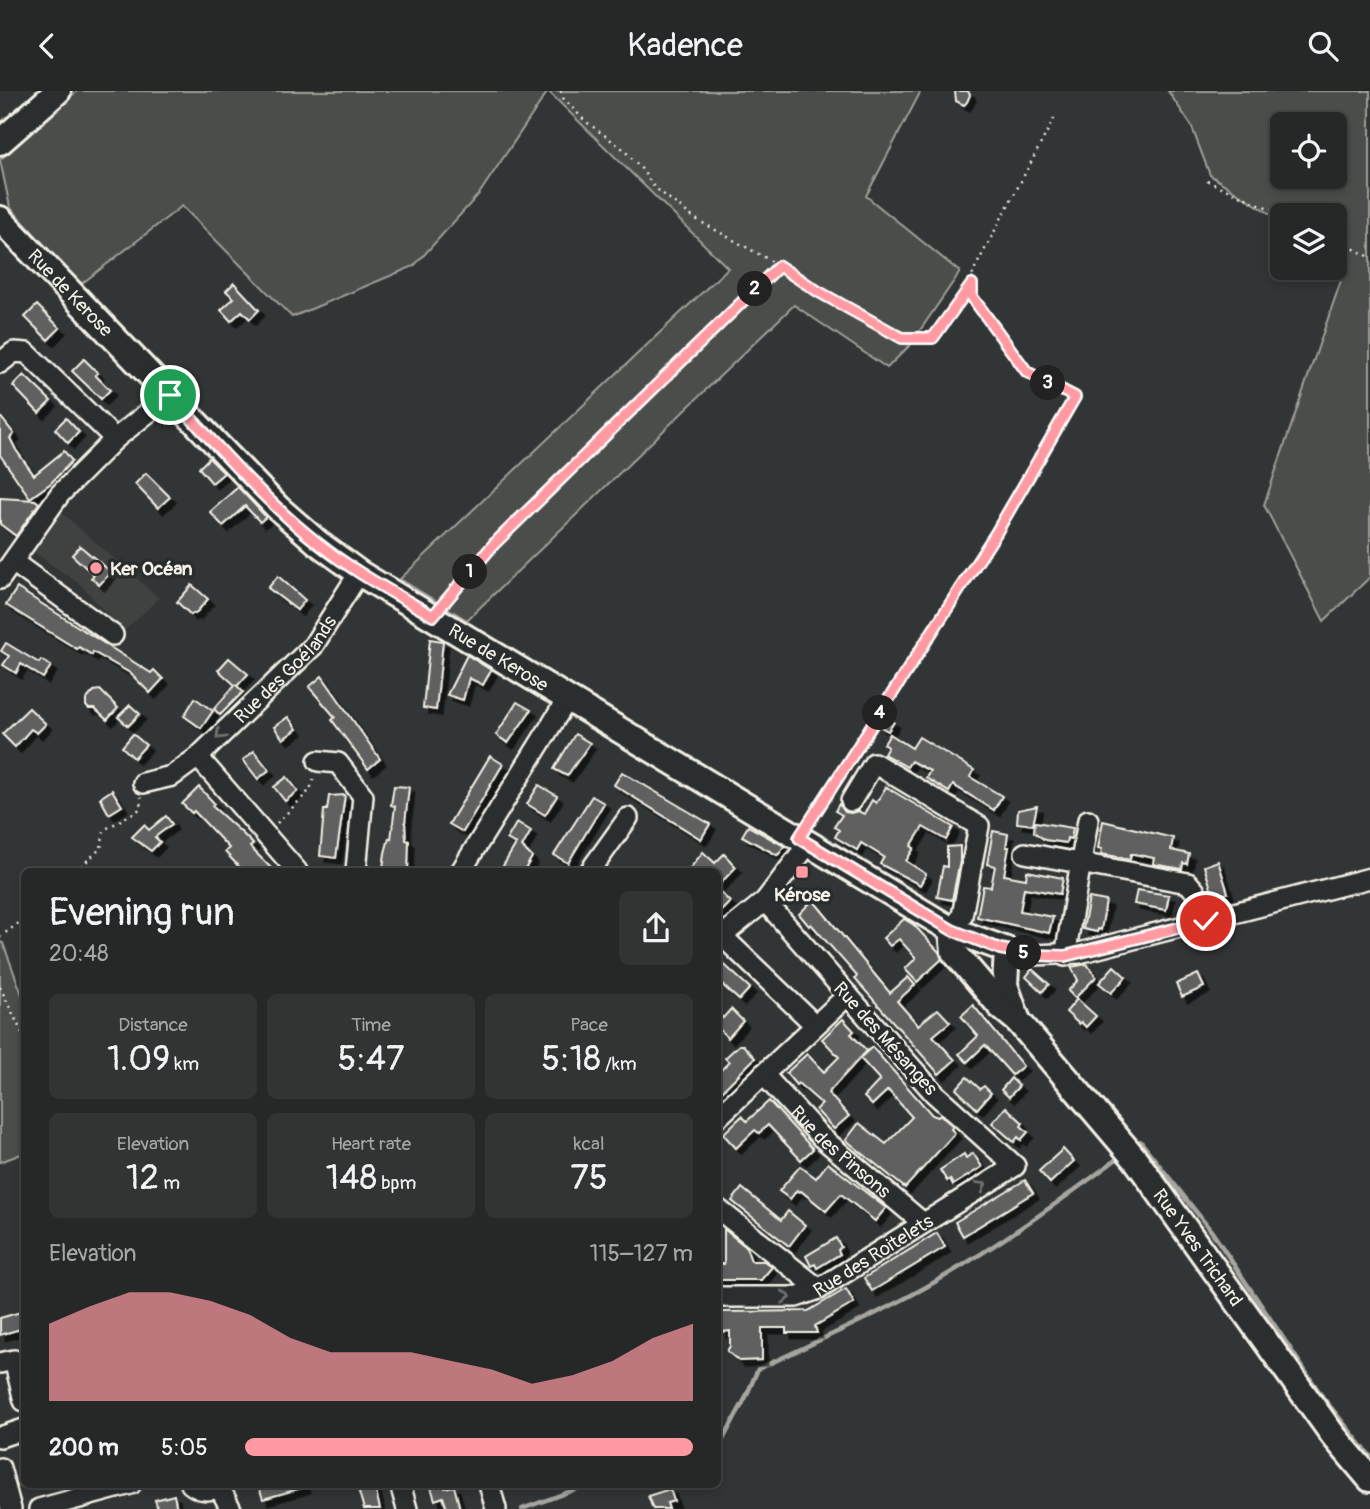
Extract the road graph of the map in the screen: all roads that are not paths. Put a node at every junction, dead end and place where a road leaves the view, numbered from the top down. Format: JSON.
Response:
{"nodes":[{"id":1,"x":58,"y":91,"type":"edge"},
{"id":2,"x":0,"y":142,"type":"edge"},
{"id":3,"x":0,"y":205,"type":"edge"},
{"id":4,"x":5,"y":224,"type":"edge"},
{"id":5,"x":0,"y":363,"type":"edge"},
{"id":6,"x":170,"y":395,"type":"junction"},
{"id":7,"x":115,"y":439,"type":"junction"},
{"id":8,"x":13,"y":562,"type":"junction"},
{"id":9,"x":359,"y":573,"type":"junction"},
{"id":10,"x":0,"y":579,"type":"edge"},
{"id":11,"x":113,"y":635,"type":"dead end"},
{"id":12,"x":568,"y":698,"type":"junction"},
{"id":13,"x":198,"y":757,"type":"junction"},
{"id":14,"x":318,"y":761,"type":"road end"},
{"id":15,"x":143,"y":783,"type":"road end"},
{"id":16,"x":851,"y":800,"type":"dead end"},
{"id":17,"x":628,"y":818,"type":"dead end"},
{"id":18,"x":1088,"y":820,"type":"dead end"},
{"id":19,"x":804,"y":841,"type":"junction"},
{"id":20,"x":1025,"y":853,"type":"dead end"},
{"id":21,"x":1080,"y":864,"type":"junction"},
{"id":22,"x":294,"y":868,"type":"edge"},
{"id":23,"x":356,"y":868,"type":"edge"},
{"id":24,"x":463,"y":868,"type":"edge"},
{"id":25,"x":592,"y":868,"type":"edge"},
{"id":26,"x":1370,"y":878,"type":"edge"},
{"id":27,"x":765,"y":901,"type":"junction"},
{"id":28,"x":1206,"y":921,"type":"junction"},
{"id":29,"x":952,"y":930,"type":"junction"},
{"id":30,"x":721,"y":935,"type":"edge"},
{"id":31,"x":721,"y":939,"type":"edge"},
{"id":32,"x":1004,"y":950,"type":"junction"},
{"id":33,"x":1065,"y":956,"type":"junction"},
{"id":34,"x":986,"y":989,"type":"junction"},
{"id":35,"x":848,"y":995,"type":"junction"},
{"id":36,"x":1018,"y":1021,"type":"junction"},
{"id":37,"x":815,"y":1025,"type":"junction"},
{"id":38,"x":763,"y":1074,"type":"junction"},
{"id":39,"x":721,"y":1114,"type":"edge"},
{"id":40,"x":1015,"y":1166,"type":"joint"},
{"id":41,"x":721,"y":1211,"type":"edge"},
{"id":42,"x":923,"y":1223,"type":"junction"},
{"id":43,"x":819,"y":1289,"type":"junction"},
{"id":44,"x":721,"y":1297,"type":"edge"},
{"id":45,"x":0,"y":1363,"type":"edge"},
{"id":46,"x":21,"y":1389,"type":"edge"},
{"id":47,"x":21,"y":1430,"type":"edge"},
{"id":48,"x":0,"y":1437,"type":"edge"},
{"id":49,"x":0,"y":1468,"type":"edge"},
{"id":50,"x":1370,"y":1479,"type":"edge"},
{"id":51,"x":116,"y":1488,"type":"edge"},
{"id":52,"x":197,"y":1488,"type":"edge"},
{"id":53,"x":216,"y":1488,"type":"edge"},
{"id":54,"x":222,"y":1488,"type":"edge"},
{"id":55,"x":401,"y":1488,"type":"edge"},
{"id":56,"x":490,"y":1488,"type":"edge"},
{"id":57,"x":11,"y":1509,"type":"edge"},
{"id":58,"x":39,"y":1509,"type":"edge"},
{"id":59,"x":232,"y":1509,"type":"edge"},
{"id":60,"x":407,"y":1509,"type":"edge"},
{"id":61,"x":496,"y":1509,"type":"edge"}],
"edges":[{"from":1,"to":2,"type":"main road"},
{"from":3,"to":4,"type":"main road","name":"Rue de Kerose"},
{"from":4,"to":6,"type":"main road","name":"Rue de Kerose"},
{"from":5,"to":7,"type":"street"},
{"from":6,"to":7,"type":"street"},
{"from":6,"to":9,"type":"main road","name":"Rue de Kerose"},
{"from":7,"to":8,"type":"street"},
{"from":8,"to":10,"type":"street"},
{"from":8,"to":11,"type":"street"},
{"from":9,"to":12,"type":"main road","name":"Rue de Kerose"},
{"from":9,"to":13,"type":"street","name":"Rue des Goélands","one_way":true},
{"from":12,"to":19,"type":"main road","name":"Rue de Kerose"},
{"from":12,"to":24,"type":"street"},
{"from":13,"to":15,"type":"street","name":"Rue des Goélands"},
{"from":13,"to":22,"type":"street"},
{"from":14,"to":23,"type":"street"},
{"from":16,"to":29,"type":"street"},
{"from":17,"to":25,"type":"street"},
{"from":18,"to":21,"type":"street"},
{"from":19,"to":27,"type":"street"},
{"from":19,"to":29,"type":"main road","name":"Rue de Kerose"},
{"from":20,"to":21,"type":"street"},
{"from":21,"to":28,"type":"street"},
{"from":21,"to":33,"type":"street"},
{"from":26,"to":28,"type":"street"},
{"from":27,"to":30,"type":"street"},
{"from":27,"to":35,"type":"street","name":"Rue des Mésanges"},
{"from":28,"to":33,"type":"street"},
{"from":29,"to":32,"type":"main road","name":"Rue de Kerose"},
{"from":29,"to":34,"type":"main road"},
{"from":31,"to":37,"type":"street"},
{"from":32,"to":33,"type":"street"},
{"from":32,"to":34,"type":"main road"},
{"from":32,"to":36,"type":"main road"},
{"from":34,"to":36,"type":"main road","name":"Rue Yves Trichard"},
{"from":35,"to":37,"type":"street"},
{"from":35,"to":40,"type":"street","name":"Rue des Mésanges"},
{"from":36,"to":50,"type":"main road","name":"Rue Yves Trichard"},
{"from":37,"to":38,"type":"street"},
{"from":38,"to":39,"type":"street"},
{"from":38,"to":42,"type":"street","name":"Rue des Pinsons"},
{"from":42,"to":40,"type":"street","name":"Rue des Roitelets","one_way":true},
{"from":41,"to":43,"type":"street"},
{"from":42,"to":43,"type":"street","name":"Rue des Roitelets"},
{"from":44,"to":43,"type":"street","name":"Rue des Roitelets","one_way":true},
{"from":45,"to":46,"type":"street"},
{"from":47,"to":48,"type":"street"},
{"from":49,"to":57,"type":"street"},
{"from":51,"to":58,"type":"street"},
{"from":52,"to":53,"type":"street"},
{"from":54,"to":59,"type":"street"},
{"from":55,"to":60,"type":"street"},
{"from":56,"to":61,"type":"street"}]}
